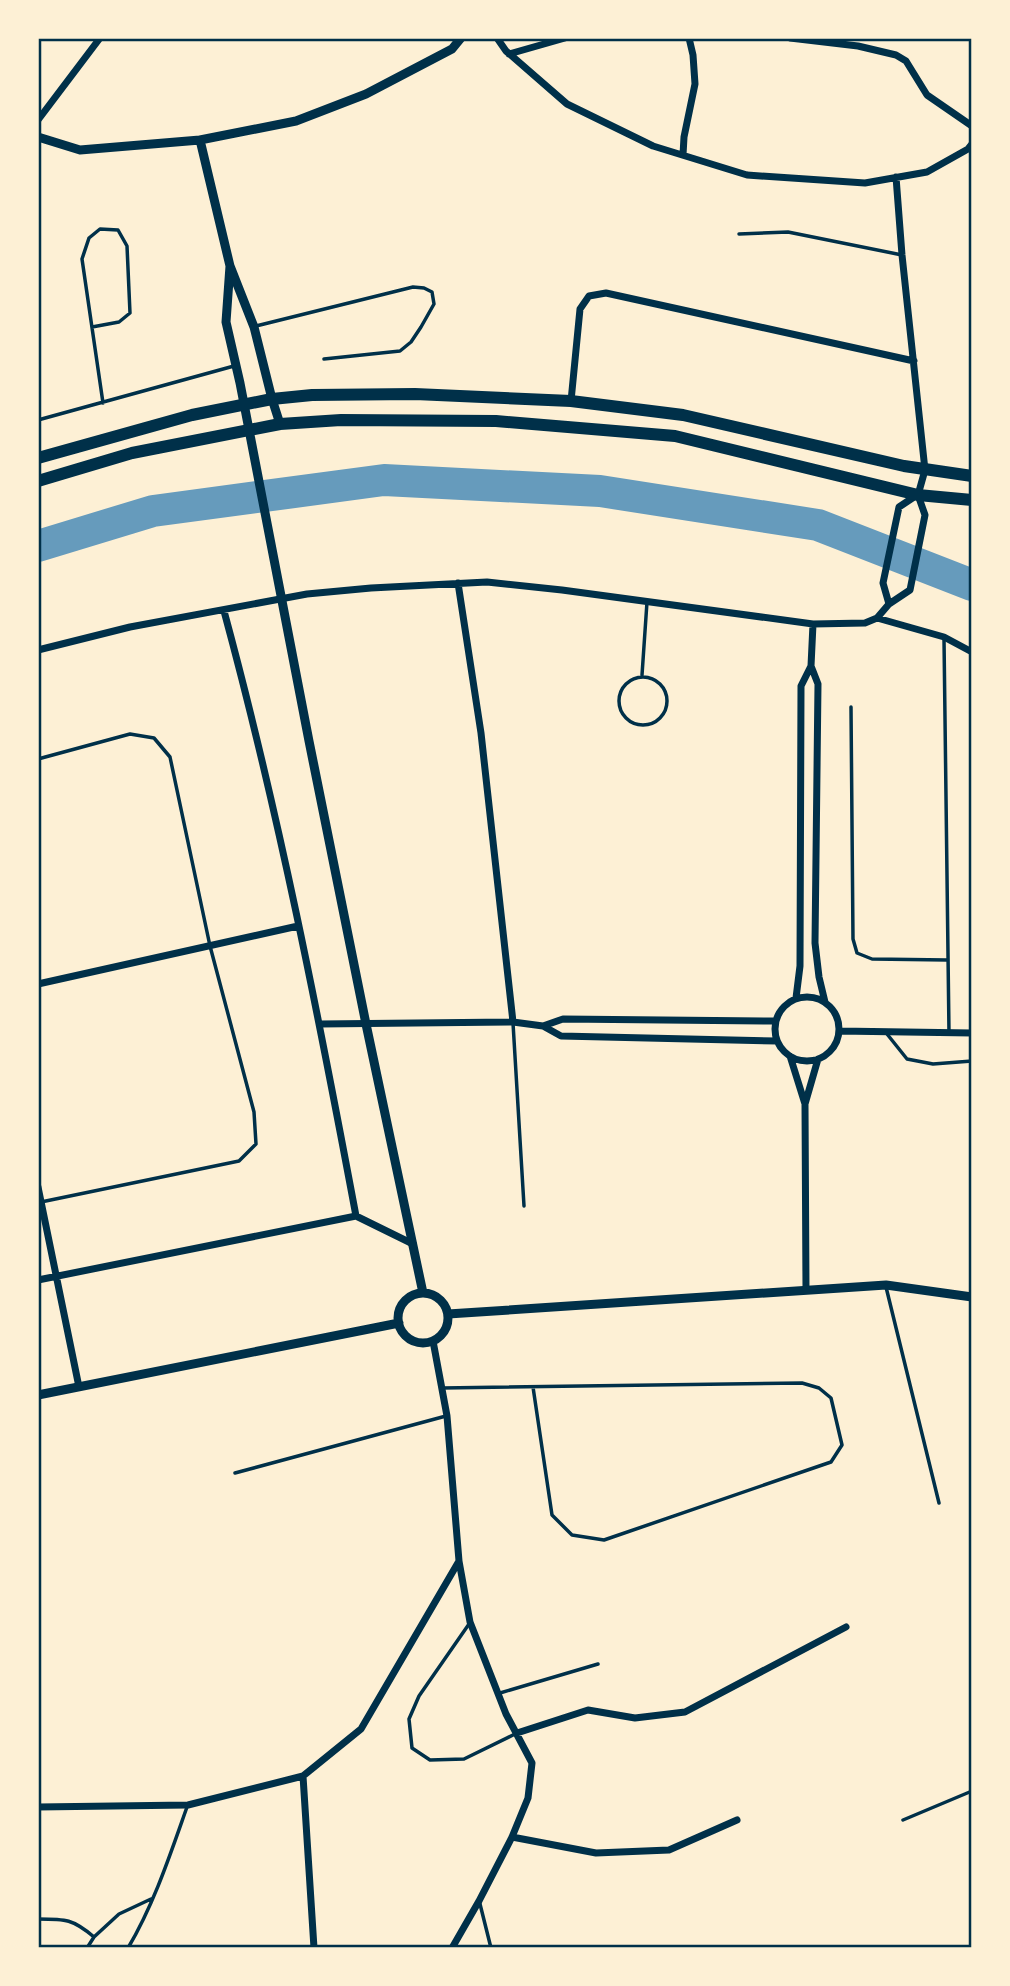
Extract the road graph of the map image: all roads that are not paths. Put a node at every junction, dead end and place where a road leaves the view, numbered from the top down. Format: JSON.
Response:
{"nodes":[{"id":1,"x":100,"y":38,"type":"edge"},
{"id":2,"x":461,"y":38,"type":"edge"},
{"id":3,"x":497,"y":38,"type":"edge"},
{"id":4,"x":565,"y":38,"type":"edge"},
{"id":5,"x":689,"y":38,"type":"edge"},
{"id":6,"x":790,"y":38,"type":"edge"},
{"id":7,"x":825,"y":40,"type":"edge"},
{"id":8,"x":509,"y":54,"type":"junction"},
{"id":9,"x":38,"y":120,"type":"edge"},
{"id":10,"x":971,"y":127,"type":"edge"},
{"id":11,"x":38,"y":137,"type":"edge"},
{"id":12,"x":200,"y":140,"type":"junction"},
{"id":13,"x":970,"y":147,"type":"edge"},
{"id":14,"x":683,"y":155,"type":"junction"},
{"id":15,"x":895,"y":177,"type":"junction"},
{"id":16,"x":739,"y":234,"type":"dead end"},
{"id":17,"x":902,"y":255,"type":"junction"},
{"id":18,"x":230,"y":266,"type":"junction"},
{"id":19,"x":92,"y":327,"type":"junction"},
{"id":20,"x":254,"y":327,"type":"junction"},
{"id":21,"x":324,"y":359,"type":"dead end"},
{"id":22,"x":914,"y":361,"type":"junction"},
{"id":23,"x":236,"y":366,"type":"junction"},
{"id":24,"x":272,"y":399,"type":"junction"},
{"id":25,"x":571,"y":401,"type":"junction"},
{"id":26,"x":103,"y":403,"type":"junction"},
{"id":27,"x":38,"y":420,"type":"edge"},
{"id":28,"x":280,"y":424,"type":"junction"},
{"id":29,"x":38,"y":458,"type":"edge"},
{"id":30,"x":925,"y":471,"type":"junction"},
{"id":31,"x":971,"y":476,"type":"edge"},
{"id":32,"x":38,"y":481,"type":"edge"},
{"id":33,"x":918,"y":495,"type":"junction"},
{"id":34,"x":971,"y":500,"type":"edge"},
{"id":35,"x":458,"y":583,"type":"junction"},
{"id":36,"x":647,"y":600,"type":"junction"},
{"id":37,"x":889,"y":604,"type":"junction"},
{"id":38,"x":224,"y":611,"type":"junction"},
{"id":39,"x":877,"y":618,"type":"junction"},
{"id":40,"x":813,"y":624,"type":"junction"},
{"id":41,"x":944,"y":636,"type":"junction"},
{"id":42,"x":38,"y":650,"type":"edge"},
{"id":43,"x":971,"y":652,"type":"edge"},
{"id":44,"x":811,"y":666,"type":"junction"},
{"id":45,"x":642,"y":676,"type":"junction"},
{"id":46,"x":851,"y":707,"type":"dead end"},
{"id":47,"x":38,"y":759,"type":"edge"},
{"id":48,"x":299,"y":926,"type":"junction"},
{"id":49,"x":210,"y":946,"type":"junction"},
{"id":50,"x":948,"y":960,"type":"junction"},
{"id":51,"x":38,"y":984,"type":"edge"},
{"id":52,"x":796,"y":998,"type":"junction"},
{"id":53,"x":825,"y":1002,"type":"junction"},
{"id":54,"x":775,"y":1021,"type":"junction"},
{"id":55,"x":513,"y":1022,"type":"junction"},
{"id":56,"x":320,"y":1024,"type":"junction"},
{"id":57,"x":366,"y":1024,"type":"junction"},
{"id":58,"x":543,"y":1026,"type":"junction"},
{"id":59,"x":839,"y":1031,"type":"junction"},
{"id":60,"x":885,"y":1032,"type":"junction"},
{"id":61,"x":949,"y":1033,"type":"junction"},
{"id":62,"x":971,"y":1033,"type":"edge"},
{"id":63,"x":777,"y":1041,"type":"junction"},
{"id":64,"x":790,"y":1056,"type":"junction"},
{"id":65,"x":818,"y":1059,"type":"junction"},
{"id":66,"x":971,"y":1061,"type":"edge"},
{"id":67,"x":805,"y":1104,"type":"junction"},
{"id":68,"x":38,"y":1188,"type":"edge"},
{"id":69,"x":40,"y":1203,"type":"edge"},
{"id":70,"x":524,"y":1206,"type":"dead end"},
{"id":71,"x":356,"y":1216,"type":"junction"},
{"id":72,"x":413,"y":1244,"type":"junction"},
{"id":73,"x":57,"y":1276,"type":"junction"},
{"id":74,"x":38,"y":1280,"type":"edge"},
{"id":75,"x":886,"y":1284,"type":"junction"},
{"id":76,"x":806,"y":1290,"type":"junction"},
{"id":77,"x":423,"y":1293,"type":"junction"},
{"id":78,"x":971,"y":1297,"type":"edge"},
{"id":79,"x":448,"y":1314,"type":"junction"},
{"id":80,"x":399,"y":1323,"type":"junction"},
{"id":81,"x":433,"y":1341,"type":"junction"},
{"id":82,"x":79,"y":1387,"type":"junction"},
{"id":83,"x":533,"y":1387,"type":"junction"},
{"id":84,"x":442,"y":1388,"type":"junction"},
{"id":85,"x":38,"y":1395,"type":"edge"},
{"id":86,"x":447,"y":1416,"type":"junction"},
{"id":87,"x":235,"y":1474,"type":"dead end"},
{"id":88,"x":939,"y":1503,"type":"dead end"},
{"id":89,"x":459,"y":1561,"type":"junction"},
{"id":90,"x":470,"y":1622,"type":"junction"},
{"id":91,"x":846,"y":1627,"type":"dead end"},
{"id":92,"x":598,"y":1664,"type":"dead end"},
{"id":93,"x":498,"y":1693,"type":"junction"},
{"id":94,"x":517,"y":1733,"type":"junction"},
{"id":95,"x":303,"y":1776,"type":"junction"},
{"id":96,"x":971,"y":1791,"type":"edge"},
{"id":97,"x":188,"y":1805,"type":"junction"},
{"id":98,"x":38,"y":1807,"type":"edge"},
{"id":99,"x":737,"y":1820,"type":"dead end"},
{"id":100,"x":903,"y":1820,"type":"dead end"},
{"id":101,"x":512,"y":1837,"type":"junction"},
{"id":102,"x":152,"y":1898,"type":"junction"},
{"id":103,"x":479,"y":1902,"type":"junction"},
{"id":104,"x":38,"y":1919,"type":"edge"},
{"id":105,"x":94,"y":1937,"type":"junction"},
{"id":106,"x":87,"y":1948,"type":"edge"},
{"id":107,"x":128,"y":1948,"type":"edge"},
{"id":108,"x":314,"y":1948,"type":"edge"},
{"id":109,"x":452,"y":1948,"type":"edge"},
{"id":110,"x":491,"y":1948,"type":"edge"}],
"edges":[{"from":1,"to":9,"type":"street"},
{"from":2,"to":12,"type":"street"},
{"from":3,"to":8,"type":"street"},
{"from":4,"to":8,"type":"street"},
{"from":5,"to":14,"type":"street"},
{"from":6,"to":7,"type":"street"},
{"from":7,"to":10,"type":"street"},
{"from":8,"to":14,"type":"street"},
{"from":11,"to":12,"type":"street"},
{"from":12,"to":18,"type":"street"},
{"from":13,"to":15,"type":"street"},
{"from":14,"to":15,"type":"street"},
{"from":15,"to":17,"type":"street"},
{"from":16,"to":17,"type":"lane"},
{"from":17,"to":22,"type":"street"},
{"from":18,"to":20,"type":"street"},
{"from":18,"to":23,"type":"street"},
{"from":19,"to":19,"type":"lane"},
{"from":19,"to":26,"type":"lane"},
{"from":20,"to":21,"type":"lane"},
{"from":20,"to":24,"type":"street"},
{"from":22,"to":25,"type":"street"},
{"from":22,"to":30,"type":"street"},
{"from":23,"to":26,"type":"lane"},
{"from":23,"to":57,"type":"street"},
{"from":24,"to":25,"type":"highway"},
{"from":24,"to":28,"type":"street"},
{"from":24,"to":29,"type":"highway"},
{"from":25,"to":30,"type":"highway"},
{"from":26,"to":27,"type":"lane"},
{"from":28,"to":32,"type":"highway"},
{"from":28,"to":33,"type":"highway"},
{"from":30,"to":31,"type":"highway"},
{"from":30,"to":33,"type":"street"},
{"from":33,"to":34,"type":"highway"},
{"from":33,"to":37,"type":"street"},
{"from":33,"to":37,"type":"street"},
{"from":35,"to":36,"type":"street"},
{"from":35,"to":38,"type":"street"},
{"from":35,"to":55,"type":"street"},
{"from":36,"to":40,"type":"street"},
{"from":36,"to":45,"type":"lane"},
{"from":37,"to":39,"type":"street"},
{"from":38,"to":42,"type":"street"},
{"from":38,"to":48,"type":"street"},
{"from":39,"to":40,"type":"street"},
{"from":39,"to":41,"type":"street"},
{"from":40,"to":44,"type":"street"},
{"from":41,"to":43,"type":"street"},
{"from":41,"to":50,"type":"lane"},
{"from":44,"to":52,"type":"street"},
{"from":44,"to":53,"type":"street"},
{"from":45,"to":45,"type":"lane"},
{"from":46,"to":50,"type":"lane"},
{"from":47,"to":49,"type":"lane"},
{"from":48,"to":49,"type":"street"},
{"from":48,"to":56,"type":"street"},
{"from":49,"to":51,"type":"street"},
{"from":49,"to":69,"type":"lane"},
{"from":50,"to":61,"type":"lane"},
{"from":52,"to":53,"type":"street"},
{"from":52,"to":54,"type":"street"},
{"from":53,"to":59,"type":"street"},
{"from":54,"to":58,"type":"street"},
{"from":54,"to":63,"type":"street"},
{"from":55,"to":57,"type":"street"},
{"from":55,"to":58,"type":"street"},
{"from":55,"to":70,"type":"lane"},
{"from":56,"to":57,"type":"street"},
{"from":56,"to":71,"type":"street"},
{"from":57,"to":72,"type":"street"},
{"from":58,"to":63,"type":"street"},
{"from":59,"to":60,"type":"street"},
{"from":59,"to":65,"type":"street"},
{"from":60,"to":61,"type":"street"},
{"from":60,"to":66,"type":"lane"},
{"from":61,"to":62,"type":"street"},
{"from":63,"to":64,"type":"street"},
{"from":64,"to":65,"type":"street"},
{"from":64,"to":67,"type":"street"},
{"from":65,"to":67,"type":"street"},
{"from":67,"to":76,"type":"street"},
{"from":68,"to":69,"type":"street"},
{"from":69,"to":73,"type":"street"},
{"from":71,"to":72,"type":"street"},
{"from":71,"to":73,"type":"street"},
{"from":72,"to":77,"type":"street"},
{"from":73,"to":74,"type":"street"},
{"from":73,"to":82,"type":"street"},
{"from":75,"to":76,"type":"street"},
{"from":75,"to":78,"type":"street"},
{"from":75,"to":88,"type":"lane"},
{"from":76,"to":79,"type":"street"},
{"from":77,"to":79,"type":"street"},
{"from":77,"to":80,"type":"street"},
{"from":79,"to":81,"type":"street"},
{"from":80,"to":81,"type":"street"},
{"from":80,"to":82,"type":"street"},
{"from":81,"to":84,"type":"street"},
{"from":82,"to":85,"type":"street"},
{"from":83,"to":83,"type":"lane"},
{"from":83,"to":84,"type":"lane"},
{"from":84,"to":86,"type":"street"},
{"from":86,"to":87,"type":"lane"},
{"from":86,"to":89,"type":"street"},
{"from":89,"to":90,"type":"street"},
{"from":89,"to":95,"type":"street"},
{"from":90,"to":93,"type":"street"},
{"from":90,"to":94,"type":"lane"},
{"from":91,"to":94,"type":"street"},
{"from":92,"to":93,"type":"lane"},
{"from":93,"to":94,"type":"street"},
{"from":94,"to":101,"type":"street"},
{"from":95,"to":97,"type":"street"},
{"from":95,"to":108,"type":"street"},
{"from":96,"to":100,"type":"lane"},
{"from":97,"to":98,"type":"street"},
{"from":97,"to":102,"type":"lane"},
{"from":99,"to":101,"type":"street"},
{"from":101,"to":103,"type":"street"},
{"from":102,"to":105,"type":"lane"},
{"from":102,"to":107,"type":"lane"},
{"from":103,"to":109,"type":"street"},
{"from":103,"to":110,"type":"lane"},
{"from":104,"to":105,"type":"lane"},
{"from":105,"to":106,"type":"lane"}]}
